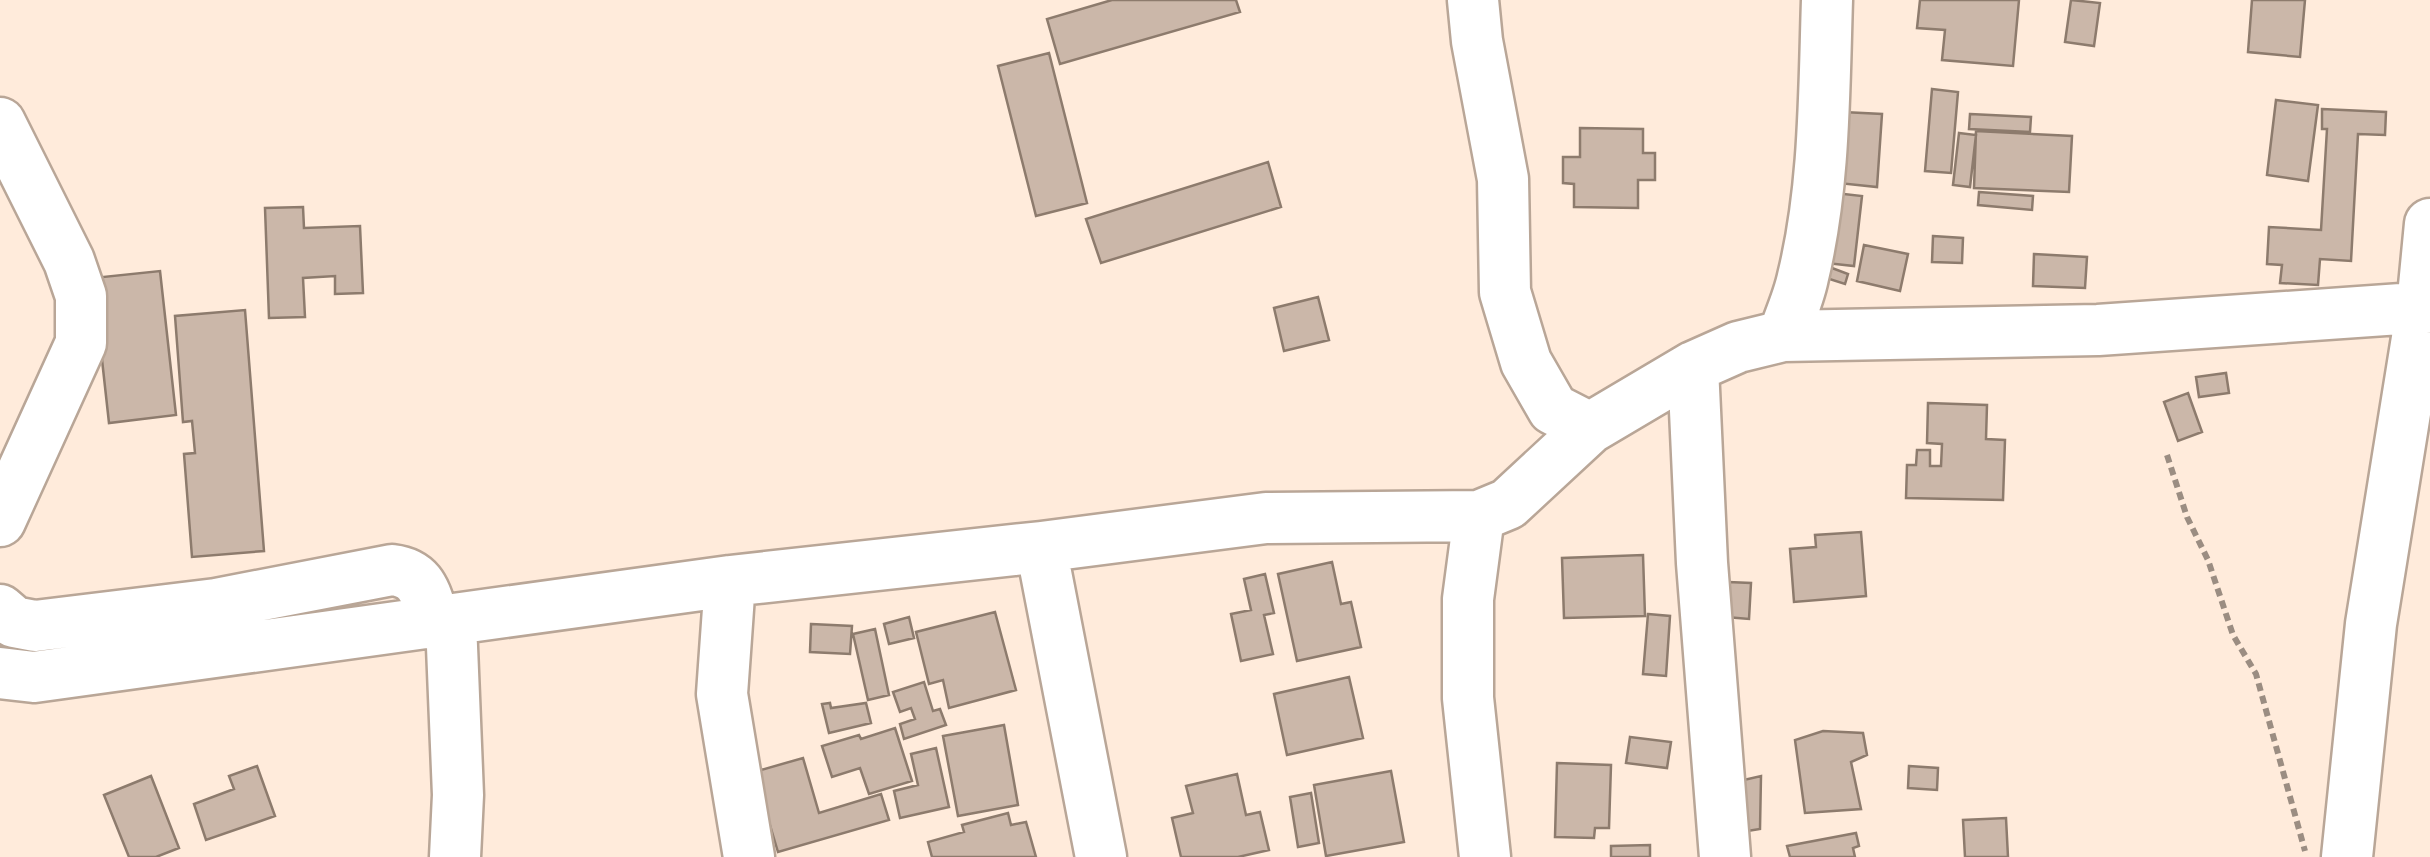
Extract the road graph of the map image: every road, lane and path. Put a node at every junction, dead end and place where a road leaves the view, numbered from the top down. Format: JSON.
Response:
{"nodes":[{"id":1,"x":1473,"y":0,"type":"edge"},
{"id":2,"x":1828,"y":0,"type":"edge"},
{"id":3,"x":0,"y":123,"type":"edge"},
{"id":4,"x":2430,"y":224,"type":"edge"},
{"id":5,"x":2426,"y":307,"type":"edge"},
{"id":6,"x":1783,"y":336,"type":"junction"},
{"id":7,"x":1693,"y":368,"type":"junction"},
{"id":8,"x":1590,"y":428,"type":"junction"},
{"id":9,"x":2167,"y":454,"type":"dead end"},
{"id":10,"x":1479,"y":516,"type":"junction"},
{"id":11,"x":0,"y":521,"type":"edge"},
{"id":12,"x":1041,"y":547,"type":"junction"},
{"id":13,"x":730,"y":581,"type":"junction"},
{"id":14,"x":0,"y":610,"type":"edge"},
{"id":15,"x":444,"y":623,"type":"junction"},
{"id":16,"x":11,"y":684,"type":"edge"},
{"id":17,"x":455,"y":857,"type":"edge"},
{"id":18,"x":749,"y":857,"type":"edge"},
{"id":19,"x":1101,"y":857,"type":"edge"},
{"id":20,"x":1485,"y":857,"type":"edge"},
{"id":21,"x":1725,"y":857,"type":"edge"},
{"id":22,"x":2307,"y":857,"type":"edge"},
{"id":23,"x":2347,"y":857,"type":"edge"}],
"edges":[{"from":1,"to":8,"type":"street"},
{"from":2,"to":6,"type":"street"},
{"from":3,"to":11,"type":"street"},
{"from":4,"to":5,"type":"street"},
{"from":5,"to":6,"type":"street"},
{"from":5,"to":23,"type":"street"},
{"from":6,"to":7,"type":"street"},
{"from":7,"to":8,"type":"street"},
{"from":7,"to":21,"type":"street"},
{"from":8,"to":10,"type":"street"},
{"from":9,"to":22,"type":"path"},
{"from":10,"to":12,"type":"street"},
{"from":10,"to":20,"type":"street"},
{"from":12,"to":13,"type":"street"},
{"from":12,"to":19,"type":"street"},
{"from":13,"to":15,"type":"street"},
{"from":13,"to":18,"type":"street"},
{"from":14,"to":15,"type":"street"},
{"from":15,"to":16,"type":"street"},
{"from":15,"to":17,"type":"street"}]}
